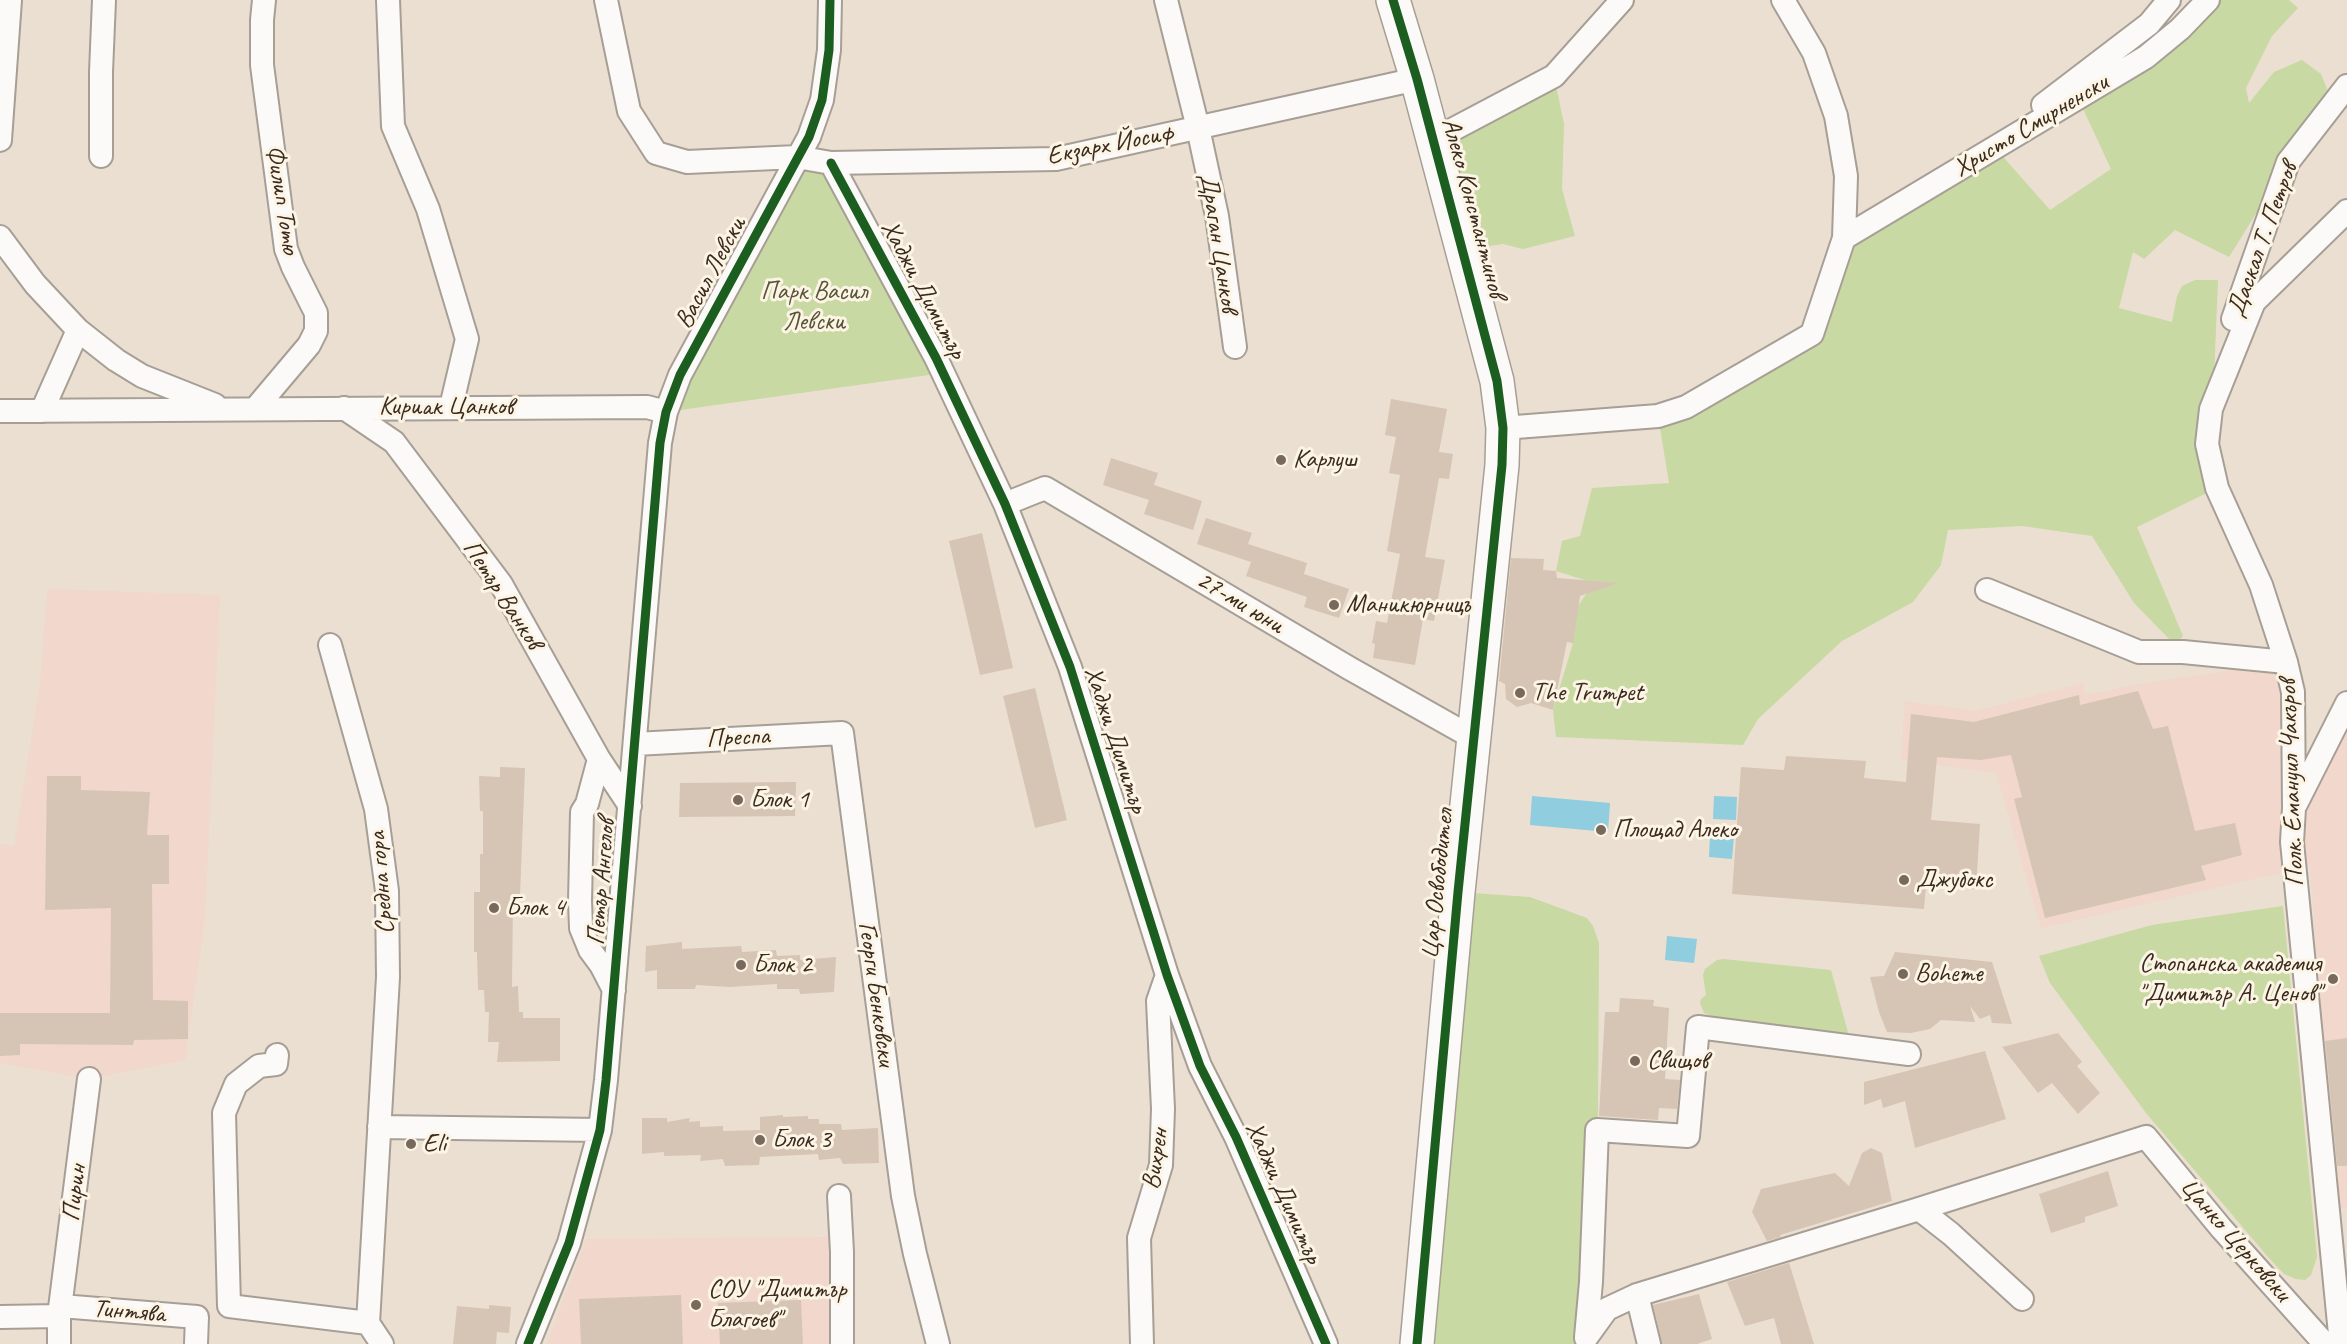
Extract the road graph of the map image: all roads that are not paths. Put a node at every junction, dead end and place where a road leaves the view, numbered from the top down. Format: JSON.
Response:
{"nodes":[{"id":1,"x":10,"y":0,"type":"edge"},
{"id":2,"x":104,"y":0,"type":"edge"},
{"id":3,"x":264,"y":0,"type":"edge"},
{"id":4,"x":388,"y":0,"type":"edge"},
{"id":5,"x":830,"y":0,"type":"edge"},
{"id":6,"x":1166,"y":0,"type":"edge"},
{"id":7,"x":1393,"y":0,"type":"edge"},
{"id":8,"x":1622,"y":0,"type":"edge"},
{"id":9,"x":1783,"y":0,"type":"edge"},
{"id":10,"x":2169,"y":0,"type":"edge"},
{"id":11,"x":2208,"y":0,"type":"edge"},
{"id":12,"x":608,"y":8,"type":"edge"},
{"id":13,"x":1417,"y":79,"type":"junction"},
{"id":14,"x":2347,"y":86,"type":"edge"},
{"id":15,"x":2037,"y":123,"type":"junction"},
{"id":16,"x":1198,"y":128,"type":"junction"},
{"id":17,"x":0,"y":140,"type":"edge"},
{"id":18,"x":1433,"y":141,"type":"junction"},
{"id":19,"x":101,"y":156,"type":"dead end"},
{"id":20,"x":797,"y":157,"type":"junction"},
{"id":21,"x":831,"y":163,"type":"junction"},
{"id":22,"x":2347,"y":211,"type":"edge"},
{"id":23,"x":0,"y":237,"type":"edge"},
{"id":24,"x":1844,"y":238,"type":"junction"},
{"id":25,"x":78,"y":330,"type":"junction"},
{"id":26,"x":1235,"y":347,"type":"dead end"},
{"id":27,"x":451,"y":407,"type":"junction"},
{"id":28,"x":344,"y":408,"type":"junction"},
{"id":29,"x":225,"y":409,"type":"junction"},
{"id":30,"x":255,"y":409,"type":"junction"},
{"id":31,"x":2211,"y":409,"type":"junction"},
{"id":32,"x":0,"y":411,"type":"edge"},
{"id":33,"x":42,"y":411,"type":"junction"},
{"id":34,"x":666,"y":412,"type":"junction"},
{"id":35,"x":1503,"y":428,"type":"junction"},
{"id":36,"x":1005,"y":504,"type":"junction"},
{"id":37,"x":1987,"y":590,"type":"dead end"},
{"id":38,"x":330,"y":645,"type":"dead end"},
{"id":39,"x":2286,"y":662,"type":"junction"},
{"id":40,"x":2347,"y":703,"type":"edge"},
{"id":41,"x":842,"y":733,"type":"joint"},
{"id":42,"x":1475,"y":739,"type":"junction"},
{"id":43,"x":635,"y":744,"type":"junction"},
{"id":44,"x":599,"y":759,"type":"junction"},
{"id":45,"x":630,"y":806,"type":"junction"},
{"id":46,"x":2294,"y":808,"type":"junction"},
{"id":47,"x":1167,"y":975,"type":"junction"},
{"id":48,"x":614,"y":990,"type":"junction"},
{"id":49,"x":1908,"y":1054,"type":"dead end"},
{"id":50,"x":277,"y":1055,"type":"dead end"},
{"id":51,"x":89,"y":1079,"type":"dead end"},
{"id":52,"x":379,"y":1127,"type":"junction"},
{"id":53,"x":600,"y":1130,"type":"junction"},
{"id":54,"x":839,"y":1196,"type":"dead end"},
{"id":55,"x":1918,"y":1209,"type":"junction"},
{"id":56,"x":1637,"y":1295,"type":"junction"},
{"id":57,"x":2022,"y":1299,"type":"dead end"},
{"id":58,"x":60,"y":1311,"type":"junction"},
{"id":59,"x":0,"y":1317,"type":"edge"},
{"id":60,"x":368,"y":1323,"type":"junction"},
{"id":61,"x":1586,"y":1341,"type":"edge"},
{"id":62,"x":59,"y":1344,"type":"edge"},
{"id":63,"x":196,"y":1344,"type":"edge"},
{"id":64,"x":382,"y":1344,"type":"edge"},
{"id":65,"x":528,"y":1344,"type":"edge"},
{"id":66,"x":842,"y":1344,"type":"edge"},
{"id":67,"x":938,"y":1344,"type":"edge"},
{"id":68,"x":1142,"y":1344,"type":"edge"},
{"id":69,"x":1326,"y":1344,"type":"edge"},
{"id":70,"x":1417,"y":1344,"type":"edge"},
{"id":71,"x":1649,"y":1344,"type":"edge"},
{"id":72,"x":2325,"y":1344,"type":"edge"},
{"id":73,"x":2342,"y":1344,"type":"edge"}],
"edges":[{"from":1,"to":17,"type":"street"},
{"from":2,"to":19,"type":"street"},
{"from":3,"to":30,"type":"street","name":"Филип Тотю"},
{"from":4,"to":27,"type":"street"},
{"from":5,"to":20,"type":"street","name":"Васил Левски"},
{"from":6,"to":16,"type":"street","name":"Драган Цанков"},
{"from":7,"to":13,"type":"street","name":"Алеко Константинов"},
{"from":8,"to":18,"type":"street"},
{"from":9,"to":24,"type":"street"},
{"from":10,"to":15,"type":"street"},
{"from":11,"to":15,"type":"street","name":"Христо Смирненски"},
{"from":12,"to":20,"type":"street"},
{"from":13,"to":16,"type":"street","name":"Екзарх Йосиф"},
{"from":13,"to":18,"type":"street","name":"Алеко Константинов"},
{"from":14,"to":31,"type":"street","name":"Даскал Т. Петров"},
{"from":15,"to":24,"type":"street","name":"Христо Смирненски"},
{"from":16,"to":21,"type":"street","name":"Екзарх Йосиф"},
{"from":16,"to":26,"type":"street","name":"Драган Цанков"},
{"from":18,"to":35,"type":"street","name":"Алеко Константинов"},
{"from":20,"to":21,"type":"street","name":"Екзарх Йосиф"},
{"from":20,"to":34,"type":"street","name":"Васил Левски"},
{"from":21,"to":36,"type":"street","name":"Хаджи Димитър"},
{"from":22,"to":31,"type":"street","name":"Полк. Емануил Чакъров"},
{"from":23,"to":25,"type":"street","name":"Кириак Цанков"},
{"from":24,"to":35,"type":"street"},
{"from":25,"to":29,"type":"street","name":"Кириак Цанков"},
{"from":25,"to":33,"type":"street"},
{"from":27,"to":28,"type":"street","name":"Кириак Цанков"},
{"from":27,"to":34,"type":"street","name":"Кириак Цанков"},
{"from":28,"to":30,"type":"street","name":"Кириак Цанков"},
{"from":28,"to":44,"type":"street","name":"Петър Ванков"},
{"from":29,"to":30,"type":"street","name":"Кириак Цанков"},
{"from":29,"to":33,"type":"street","name":"Кириак Цанков"},
{"from":31,"to":39,"type":"street","name":"Полк. Емануил Чакъров"},
{"from":32,"to":33,"type":"street","name":"Кириак Цанков"},
{"from":34,"to":43,"type":"street","name":"Петър Ангелов"},
{"from":35,"to":42,"type":"street","name":"Цар Освободител"},
{"from":36,"to":42,"type":"street","name":"27-ми юни"},
{"from":36,"to":47,"type":"street","name":"Хаджи Димитър"},
{"from":37,"to":39,"type":"street"},
{"from":38,"to":52,"type":"street","name":"Средна гора"},
{"from":39,"to":46,"type":"street","name":"Полк. Емануил Чакъров"},
{"from":40,"to":46,"type":"street"},
{"from":41,"to":43,"type":"street","name":"Преспа"},
{"from":41,"to":67,"type":"street","name":"Георги Бенковски"},
{"from":42,"to":70,"type":"street","name":"Цар Освободител"},
{"from":43,"to":45,"type":"street","name":"Петър Ангелов"},
{"from":44,"to":45,"type":"street","name":"Петър Ванков"},
{"from":44,"to":48,"type":"street"},
{"from":45,"to":48,"type":"street","name":"Петър Ангелов"},
{"from":46,"to":73,"type":"street","name":"Полк. Емануил Чакъров"},
{"from":47,"to":68,"type":"street","name":"Вихрен"},
{"from":47,"to":69,"type":"street","name":"Хаджи Димитър"},
{"from":48,"to":53,"type":"street","name":"Петър Ангелов"},
{"from":49,"to":61,"type":"street"},
{"from":50,"to":60,"type":"street"},
{"from":51,"to":58,"type":"street","name":"Пирин"},
{"from":52,"to":53,"type":"street"},
{"from":52,"to":60,"type":"street","name":"Средна гора"},
{"from":53,"to":65,"type":"street","name":"Петър Ангелов"},
{"from":54,"to":66,"type":"street"},
{"from":55,"to":56,"type":"street"},
{"from":55,"to":57,"type":"street"},
{"from":55,"to":72,"type":"street","name":"Цанко Церковски"},
{"from":56,"to":61,"type":"street"},
{"from":56,"to":71,"type":"street"},
{"from":58,"to":59,"type":"street","name":"Тинтява"},
{"from":58,"to":62,"type":"street","name":"Пирин"},
{"from":58,"to":63,"type":"street","name":"Тинтява"},
{"from":60,"to":64,"type":"street"}]}
